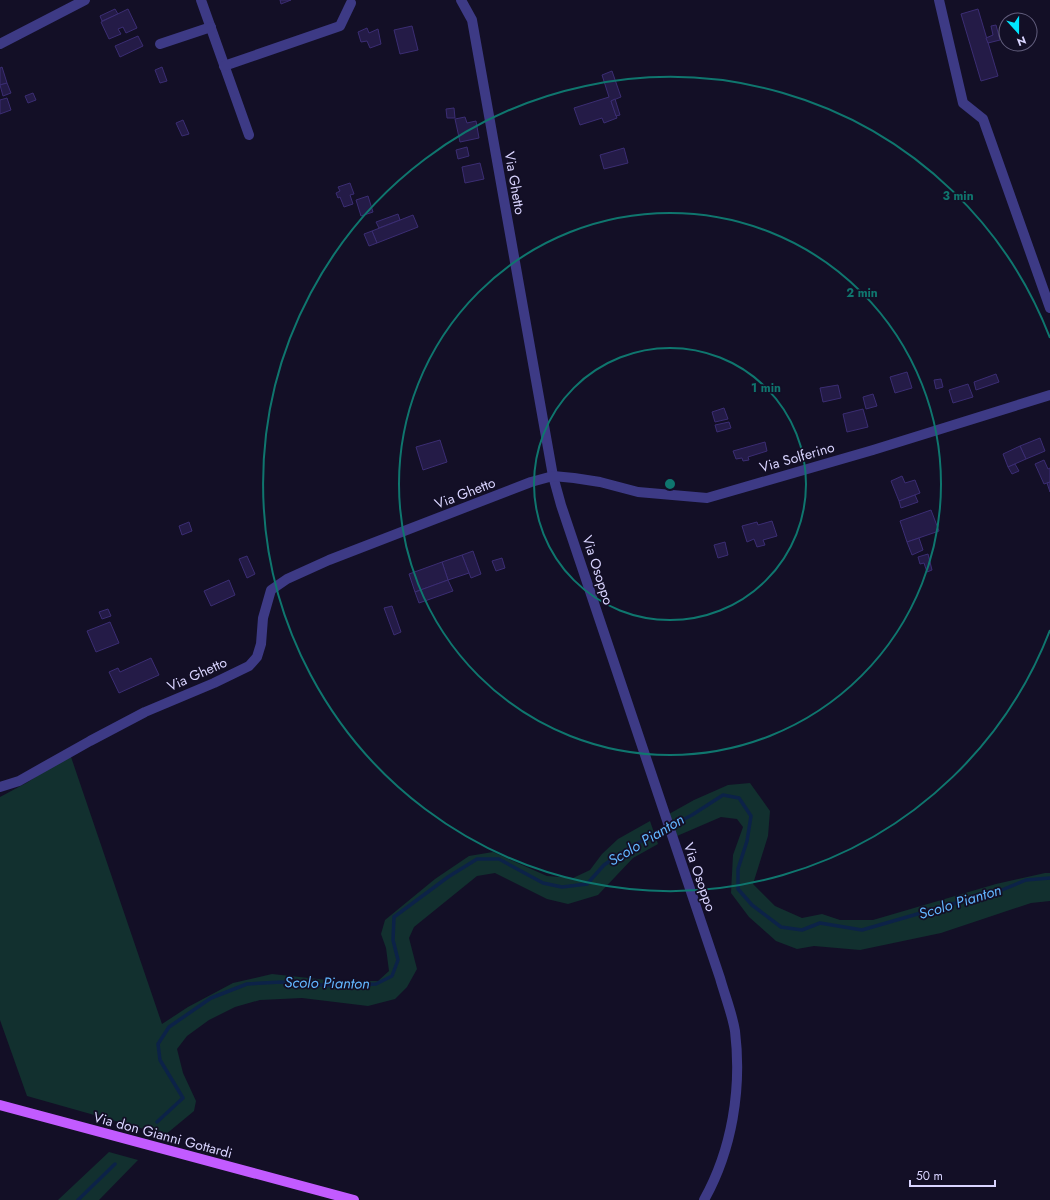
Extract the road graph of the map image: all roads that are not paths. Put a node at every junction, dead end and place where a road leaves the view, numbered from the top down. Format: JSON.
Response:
{"nodes":[{"id":1,"x":85,"y":0,"type":"edge"},
{"id":2,"x":202,"y":0,"type":"edge"},
{"id":3,"x":461,"y":0,"type":"edge"},
{"id":4,"x":939,"y":0,"type":"edge"},
{"id":5,"x":351,"y":3,"type":"dead end"},
{"id":6,"x":211,"y":27,"type":"junction"},
{"id":7,"x":0,"y":44,"type":"edge"},
{"id":8,"x":160,"y":44,"type":"dead end"},
{"id":9,"x":224,"y":66,"type":"junction"},
{"id":10,"x":249,"y":135,"type":"dead end"},
{"id":11,"x":1050,"y":308,"type":"edge"},
{"id":12,"x":1047,"y":396,"type":"edge"},
{"id":13,"x":553,"y":476,"type":"junction"},
{"id":14,"x":0,"y":787,"type":"edge"},
{"id":15,"x":0,"y":1105,"type":"edge"},
{"id":16,"x":319,"y":1191,"type":"junction"},
{"id":17,"x":345,"y":1200,"type":"edge"},
{"id":18,"x":354,"y":1200,"type":"edge"},
{"id":19,"x":704,"y":1200,"type":"edge"}],
"edges":[{"from":1,"to":7,"type":"street"},
{"from":2,"to":6,"type":"street"},
{"from":3,"to":13,"type":"street","name":"Via Ghetto"},
{"from":4,"to":11,"type":"street"},
{"from":5,"to":9,"type":"street"},
{"from":6,"to":8,"type":"street"},
{"from":6,"to":9,"type":"street"},
{"from":9,"to":10,"type":"street"},
{"from":12,"to":13,"type":"street","name":"Via Solferino"},
{"from":13,"to":14,"type":"street","name":"Via Ghetto"},
{"from":13,"to":19,"type":"street","name":"Via Osoppo"},
{"from":15,"to":16,"type":"main road","name":"Via don Gianni Gottardi"},
{"from":16,"to":17,"type":"main road","name":"Via don Gianni Gottardi"},
{"from":16,"to":18,"type":"main road","name":"Via don Gianni Gottardi"}]}
